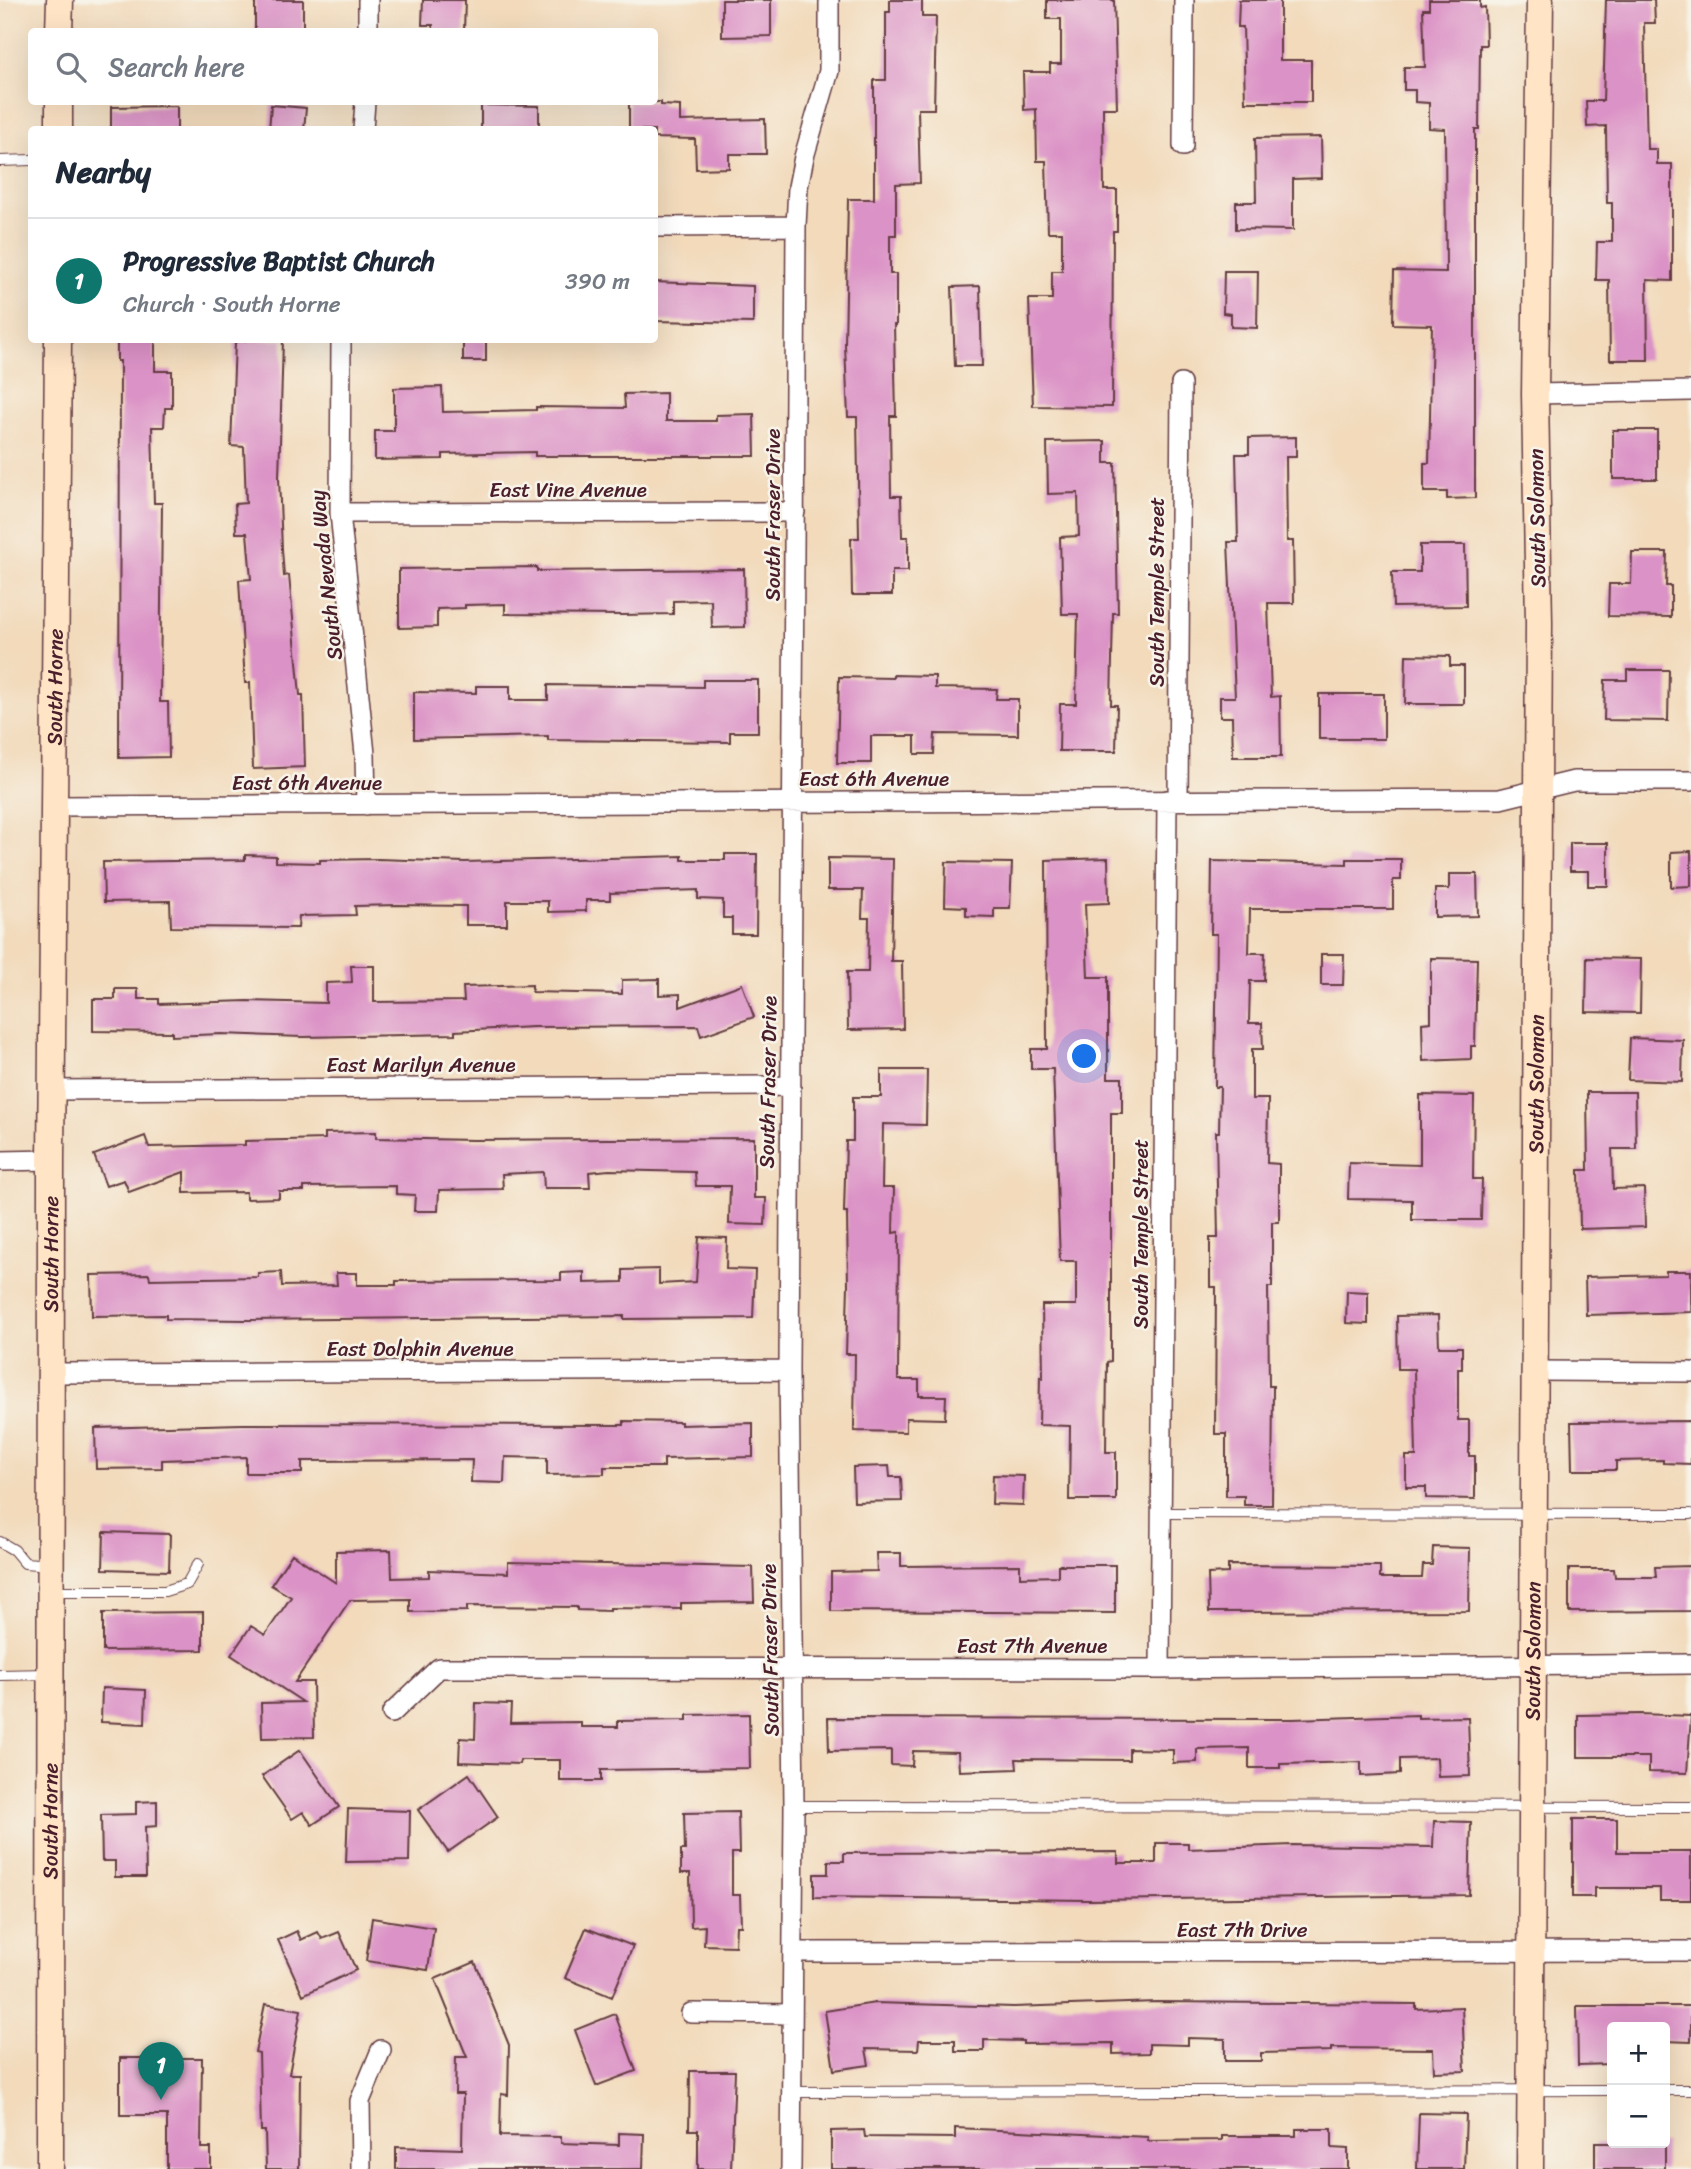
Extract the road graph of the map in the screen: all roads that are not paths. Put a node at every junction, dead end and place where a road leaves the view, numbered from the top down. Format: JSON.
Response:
{"nodes":[{"id":1,"x":60,"y":0,"type":"edge"},
{"id":2,"x":368,"y":0,"type":"edge"},
{"id":3,"x":829,"y":0,"type":"edge"},
{"id":4,"x":1184,"y":0,"type":"edge"},
{"id":5,"x":1540,"y":0,"type":"edge"},
{"id":6,"x":60,"y":28,"type":"edge"},
{"id":7,"x":368,"y":28,"type":"edge"},
{"id":8,"x":59,"y":105,"type":"edge"},
{"id":9,"x":365,"y":105,"type":"edge"},
{"id":10,"x":59,"y":126,"type":"edge"},
{"id":11,"x":363,"y":126,"type":"edge"},
{"id":12,"x":1183,"y":146,"type":"dead end"},
{"id":13,"x":28,"y":160,"type":"edge"},
{"id":14,"x":0,"y":161,"type":"edge"},
{"id":15,"x":796,"y":226,"type":"junction"},
{"id":16,"x":658,"y":227,"type":"edge"},
{"id":17,"x":58,"y":343,"type":"edge"},
{"id":18,"x":341,"y":343,"type":"edge"},
{"id":19,"x":1181,"y":384,"type":"dead end"},
{"id":20,"x":1691,"y":391,"type":"edge"},
{"id":21,"x":1535,"y":394,"type":"junction"},
{"id":22,"x":795,"y":512,"type":"junction"},
{"id":23,"x":340,"y":513,"type":"junction"},
{"id":24,"x":1691,"y":780,"type":"edge"},
{"id":25,"x":1536,"y":790,"type":"junction"},
{"id":26,"x":1173,"y":800,"type":"junction"},
{"id":27,"x":795,"y":802,"type":"junction"},
{"id":28,"x":366,"y":805,"type":"junction"},
{"id":29,"x":55,"y":806,"type":"junction"},
{"id":30,"x":791,"y":1086,"type":"junction"},
{"id":31,"x":52,"y":1090,"type":"junction"},
{"id":32,"x":51,"y":1160,"type":"junction"},
{"id":33,"x":0,"y":1161,"type":"edge"},
{"id":34,"x":789,"y":1370,"type":"junction"},
{"id":35,"x":1535,"y":1371,"type":"junction"},
{"id":36,"x":1691,"y":1372,"type":"edge"},
{"id":37,"x":51,"y":1374,"type":"junction"},
{"id":38,"x":1161,"y":1513,"type":"junction"},
{"id":39,"x":1691,"y":1514,"type":"edge"},
{"id":40,"x":1531,"y":1515,"type":"junction"},
{"id":41,"x":0,"y":1542,"type":"edge"},
{"id":42,"x":52,"y":1564,"type":"junction"},
{"id":43,"x":198,"y":1564,"type":"dead end"},
{"id":44,"x":52,"y":1591,"type":"junction"},
{"id":45,"x":1691,"y":1664,"type":"edge"},
{"id":46,"x":1531,"y":1666,"type":"junction"},
{"id":47,"x":793,"y":1668,"type":"junction"},
{"id":48,"x":1160,"y":1669,"type":"junction"},
{"id":49,"x":52,"y":1674,"type":"junction"},
{"id":50,"x":0,"y":1675,"type":"edge"},
{"id":51,"x":392,"y":1713,"type":"dead end"},
{"id":52,"x":794,"y":1806,"type":"junction"},
{"id":53,"x":1531,"y":1807,"type":"junction"},
{"id":54,"x":1691,"y":1807,"type":"edge"},
{"id":55,"x":1691,"y":1951,"type":"edge"},
{"id":56,"x":793,"y":1952,"type":"junction"},
{"id":57,"x":1531,"y":1953,"type":"junction"},
{"id":58,"x":691,"y":2013,"type":"dead end"},
{"id":59,"x":792,"y":2014,"type":"junction"},
{"id":60,"x":381,"y":2050,"type":"dead end"},
{"id":61,"x":1531,"y":2090,"type":"junction"},
{"id":62,"x":1607,"y":2090,"type":"edge"},
{"id":63,"x":1670,"y":2090,"type":"edge"},
{"id":64,"x":1691,"y":2090,"type":"edge"},
{"id":65,"x":791,"y":2092,"type":"junction"},
{"id":66,"x":50,"y":2169,"type":"edge"},
{"id":67,"x":361,"y":2169,"type":"edge"},
{"id":68,"x":791,"y":2169,"type":"edge"},
{"id":69,"x":1530,"y":2169,"type":"edge"}],
"edges":[{"from":1,"to":6,"type":"street"},
{"from":2,"to":7,"type":"street"},
{"from":3,"to":15,"type":"street","name":"South Fraser Drive"},
{"from":4,"to":12,"type":"street"},
{"from":5,"to":21,"type":"street","name":"South Solomon"},
{"from":8,"to":10,"type":"street"},
{"from":9,"to":11,"type":"street"},
{"from":13,"to":14,"type":"lane"},
{"from":15,"to":16,"type":"street"},
{"from":15,"to":22,"type":"street","name":"South Fraser Drive"},
{"from":17,"to":29,"type":"street","name":"South Horne"},
{"from":18,"to":23,"type":"street","name":"South Nevada Way"},
{"from":19,"to":26,"type":"street","name":"South Temple Street"},
{"from":20,"to":21,"type":"street"},
{"from":21,"to":25,"type":"street","name":"South Solomon"},
{"from":22,"to":23,"type":"street","name":"East Vine Avenue"},
{"from":22,"to":27,"type":"street","name":"South Fraser Drive"},
{"from":23,"to":28,"type":"street","name":"South Nevada Way"},
{"from":24,"to":25,"type":"street","name":"East 6th Avenue"},
{"from":25,"to":26,"type":"street","name":"East 6th Avenue"},
{"from":25,"to":35,"type":"street","name":"South Solomon"},
{"from":26,"to":27,"type":"street","name":"East 6th Avenue"},
{"from":26,"to":38,"type":"street","name":"South Temple Street"},
{"from":27,"to":28,"type":"street","name":"East 6th Avenue"},
{"from":27,"to":30,"type":"street","name":"South Fraser Drive"},
{"from":28,"to":29,"type":"street","name":"East 6th Avenue"},
{"from":29,"to":31,"type":"street","name":"South Horne"},
{"from":30,"to":31,"type":"street","name":"East Marilyn Avenue"},
{"from":30,"to":34,"type":"street","name":"South Fraser Drive"},
{"from":31,"to":32,"type":"street","name":"South Horne"},
{"from":32,"to":33,"type":"street"},
{"from":32,"to":37,"type":"street","name":"South Horne"},
{"from":34,"to":37,"type":"street","name":"East Dolphin Avenue"},
{"from":34,"to":47,"type":"street","name":"South Fraser Drive"},
{"from":35,"to":36,"type":"street"},
{"from":35,"to":40,"type":"street","name":"South Solomon"},
{"from":37,"to":42,"type":"street","name":"South Horne"},
{"from":38,"to":40,"type":"lane"},
{"from":38,"to":48,"type":"street","name":"South Temple Street"},
{"from":39,"to":40,"type":"lane"},
{"from":40,"to":46,"type":"street","name":"South Solomon"},
{"from":41,"to":42,"type":"lane"},
{"from":42,"to":44,"type":"street","name":"South Horne"},
{"from":43,"to":44,"type":"lane"},
{"from":44,"to":49,"type":"street","name":"South Horne"},
{"from":45,"to":46,"type":"street","name":"East 7th Avenue"},
{"from":46,"to":48,"type":"street","name":"East 7th Avenue"},
{"from":46,"to":53,"type":"street","name":"South Solomon"},
{"from":47,"to":48,"type":"street","name":"East 7th Avenue"},
{"from":47,"to":51,"type":"street","name":"East 7th Avenue"},
{"from":47,"to":52,"type":"street","name":"South Fraser Drive"},
{"from":49,"to":50,"type":"lane"},
{"from":49,"to":66,"type":"street","name":"South Horne"},
{"from":52,"to":53,"type":"lane"},
{"from":52,"to":56,"type":"street","name":"South Fraser Drive"},
{"from":53,"to":54,"type":"lane"},
{"from":53,"to":57,"type":"street","name":"South Solomon"},
{"from":55,"to":57,"type":"street","name":"East 7th Drive"},
{"from":56,"to":57,"type":"street","name":"East 7th Drive"},
{"from":56,"to":59,"type":"street","name":"South Fraser Drive"},
{"from":57,"to":61,"type":"street","name":"South Solomon"},
{"from":58,"to":59,"type":"street"},
{"from":59,"to":65,"type":"street","name":"South Fraser Drive"},
{"from":60,"to":67,"type":"street"},
{"from":61,"to":62,"type":"lane"},
{"from":61,"to":65,"type":"lane"},
{"from":61,"to":69,"type":"street","name":"South Solomon"},
{"from":63,"to":64,"type":"lane"},
{"from":65,"to":68,"type":"street","name":"South Fraser Drive"}]}
